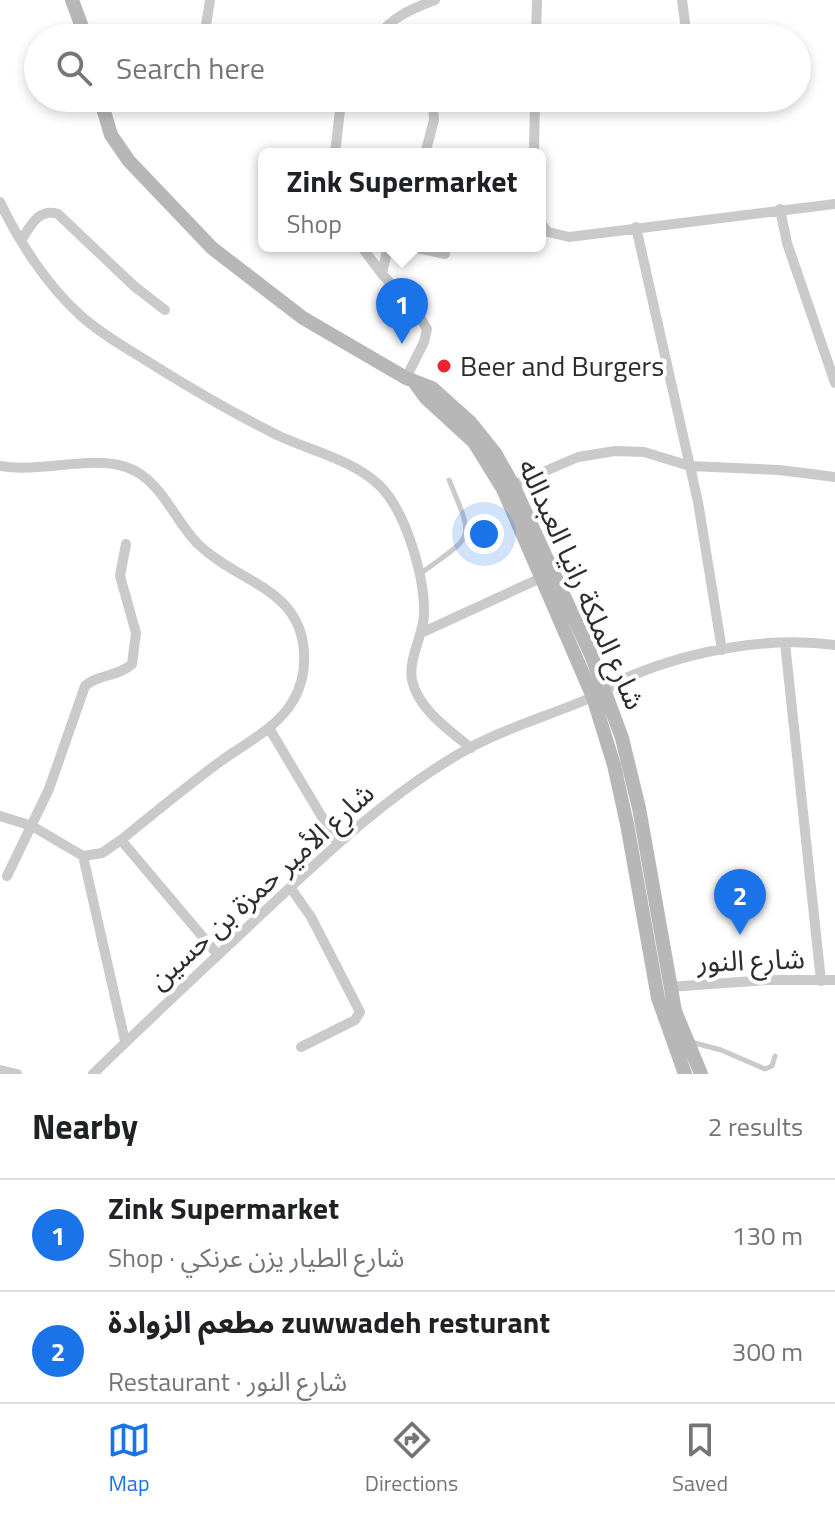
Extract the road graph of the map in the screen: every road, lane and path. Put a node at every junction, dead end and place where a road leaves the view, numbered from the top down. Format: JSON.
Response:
{"nodes":[{"id":1,"x":72,"y":0,"type":"edge"},
{"id":2,"x":210,"y":0,"type":"edge"},
{"id":3,"x":435,"y":0,"type":"edge"},
{"id":4,"x":537,"y":0,"type":"edge"},
{"id":5,"x":682,"y":0,"type":"edge"},
{"id":6,"x":81,"y":24,"type":"edge"},
{"id":7,"x":206,"y":24,"type":"edge"},
{"id":8,"x":388,"y":24,"type":"edge"},
{"id":9,"x":536,"y":24,"type":"edge"},
{"id":10,"x":685,"y":24,"type":"edge"},
{"id":11,"x":104,"y":112,"type":"edge"},
{"id":12,"x":340,"y":112,"type":"edge"},
{"id":13,"x":433,"y":112,"type":"edge"},
{"id":14,"x":535,"y":112,"type":"edge"},
{"id":15,"x":336,"y":148,"type":"edge"},
{"id":16,"x":427,"y":148,"type":"edge"},
{"id":17,"x":534,"y":148,"type":"edge"},
{"id":18,"x":0,"y":202,"type":"edge"},
{"id":19,"x":835,"y":204,"type":"edge"},
{"id":20,"x":780,"y":209,"type":"junction"},
{"id":21,"x":636,"y":227,"type":"junction"},
{"id":22,"x":546,"y":230,"type":"edge"},
{"id":23,"x":22,"y":239,"type":"junction"},
{"id":24,"x":366,"y":252,"type":"edge"},
{"id":25,"x":387,"y":252,"type":"edge"},
{"id":26,"x":436,"y":252,"type":"edge"},
{"id":27,"x":445,"y":254,"type":"dead end"},
{"id":28,"x":382,"y":274,"type":"junction"},
{"id":29,"x":165,"y":310,"type":"dead end"},
{"id":30,"x":410,"y":381,"type":"junction"},
{"id":31,"x":835,"y":383,"type":"edge"},
{"id":32,"x":0,"y":466,"type":"edge"},
{"id":33,"x":690,"y":466,"type":"junction"},
{"id":34,"x":835,"y":477,"type":"edge"},
{"id":35,"x":449,"y":480,"type":"dead end"},
{"id":36,"x":513,"y":485,"type":"junction"},
{"id":37,"x":126,"y":544,"type":"dead end"},
{"id":38,"x":419,"y":575,"type":"junction"},
{"id":39,"x":543,"y":577,"type":"junction"},
{"id":40,"x":421,"y":633,"type":"junction"},
{"id":41,"x":785,"y":643,"type":"junction"},
{"id":42,"x":835,"y":645,"type":"edge"},
{"id":43,"x":722,"y":650,"type":"junction"},
{"id":44,"x":598,"y":694,"type":"junction"},
{"id":45,"x":269,"y":728,"type":"junction"},
{"id":46,"x":471,"y":748,"type":"junction"},
{"id":47,"x":0,"y":816,"type":"edge"},
{"id":48,"x":32,"y":826,"type":"junction"},
{"id":49,"x":121,"y":840,"type":"junction"},
{"id":50,"x":338,"y":844,"type":"junction"},
{"id":51,"x":83,"y":856,"type":"junction"},
{"id":52,"x":7,"y":876,"type":"dead end"},
{"id":53,"x":290,"y":887,"type":"junction"},
{"id":54,"x":218,"y":955,"type":"junction"},
{"id":55,"x":835,"y":980,"type":"edge"},
{"id":56,"x":821,"y":981,"type":"junction"},
{"id":57,"x":669,"y":987,"type":"junction"},
{"id":58,"x":686,"y":1040,"type":"junction"},
{"id":59,"x":125,"y":1041,"type":"junction"},
{"id":60,"x":301,"y":1047,"type":"dead end"},
{"id":61,"x":775,"y":1056,"type":"dead end"},
{"id":62,"x":0,"y":1070,"type":"edge"},
{"id":63,"x":17,"y":1074,"type":"edge"},
{"id":64,"x":93,"y":1074,"type":"edge"},
{"id":65,"x":685,"y":1074,"type":"edge"},
{"id":66,"x":701,"y":1074,"type":"edge"}],
"edges":[{"from":1,"to":6,"type":"main road"},
{"from":2,"to":7,"type":"street"},
{"from":3,"to":8,"type":"street"},
{"from":4,"to":9,"type":"street"},
{"from":5,"to":10,"type":"street"},
{"from":11,"to":30,"type":"main road","name":"شارع الملكة رانيا العبدالله"},
{"from":12,"to":15,"type":"street"},
{"from":13,"to":16,"type":"street"},
{"from":14,"to":17,"type":"street"},
{"from":18,"to":23,"type":"street"},
{"from":19,"to":20,"type":"street"},
{"from":20,"to":21,"type":"street"},
{"from":20,"to":31,"type":"street"},
{"from":21,"to":22,"type":"street"},
{"from":21,"to":33,"type":"street"},
{"from":23,"to":29,"type":"street"},
{"from":23,"to":38,"type":"street"},
{"from":24,"to":28,"type":"street"},
{"from":25,"to":28,"type":"street"},
{"from":26,"to":27,"type":"street"},
{"from":28,"to":30,"type":"street"},
{"from":30,"to":36,"type":"main road","name":"شارع الملكة رانيا العبدالله"},
{"from":30,"to":39,"type":"main road","name":"شارع الملكة رانيا العبدالله"},
{"from":32,"to":45,"type":"street"},
{"from":33,"to":34,"type":"street"},
{"from":33,"to":36,"type":"street"},
{"from":33,"to":43,"type":"street"},
{"from":35,"to":38,"type":"lane"},
{"from":36,"to":44,"type":"main road","name":"شارع الملكة رانيا العبدالله"},
{"from":37,"to":48,"type":"street"},
{"from":38,"to":40,"type":"street"},
{"from":39,"to":40,"type":"street"},
{"from":39,"to":44,"type":"main road","name":"شارع الملكة رانيا العبدالله"},
{"from":40,"to":46,"type":"street"},
{"from":41,"to":42,"type":"street","name":"شارع الأمير حمزة بن حسين"},
{"from":41,"to":43,"type":"street","name":"شارع الأمير حمزة بن حسين"},
{"from":41,"to":56,"type":"street"},
{"from":43,"to":44,"type":"street","name":"شارع الأمير حمزة بن حسين"},
{"from":44,"to":46,"type":"street","name":"شارع الأمير حمزة بن حسين"},
{"from":44,"to":57,"type":"main road","name":"شارع الملكة رانيا العبدالله"},
{"from":44,"to":65,"type":"main road","name":"شارع الملكة رانيا العبدالله"},
{"from":45,"to":49,"type":"street"},
{"from":45,"to":50,"type":"street"},
{"from":46,"to":50,"type":"street","name":"شارع الأمير حمزة بن حسين"},
{"from":47,"to":48,"type":"street"},
{"from":48,"to":51,"type":"street"},
{"from":48,"to":52,"type":"street"},
{"from":49,"to":51,"type":"street"},
{"from":49,"to":54,"type":"street"},
{"from":50,"to":53,"type":"street","name":"شارع الأمير حمزة بن حسين"},
{"from":51,"to":59,"type":"street"},
{"from":53,"to":54,"type":"street","name":"شارع الأمير حمزة بن حسين"},
{"from":53,"to":60,"type":"street"},
{"from":54,"to":59,"type":"street","name":"شارع الأمير حمزة بن حسين"},
{"from":55,"to":56,"type":"street","name":"شارع النور"},
{"from":56,"to":57,"type":"street","name":"شارع النور"},
{"from":57,"to":58,"type":"main road","name":"شارع الملكة رانيا العبدالله"},
{"from":58,"to":61,"type":"lane"},
{"from":58,"to":66,"type":"main road","name":"شارع الملكة رانيا العبدالله"},
{"from":59,"to":64,"type":"street","name":"شارع الأمير حمزة بن حسين"},
{"from":62,"to":63,"type":"street"}]}
